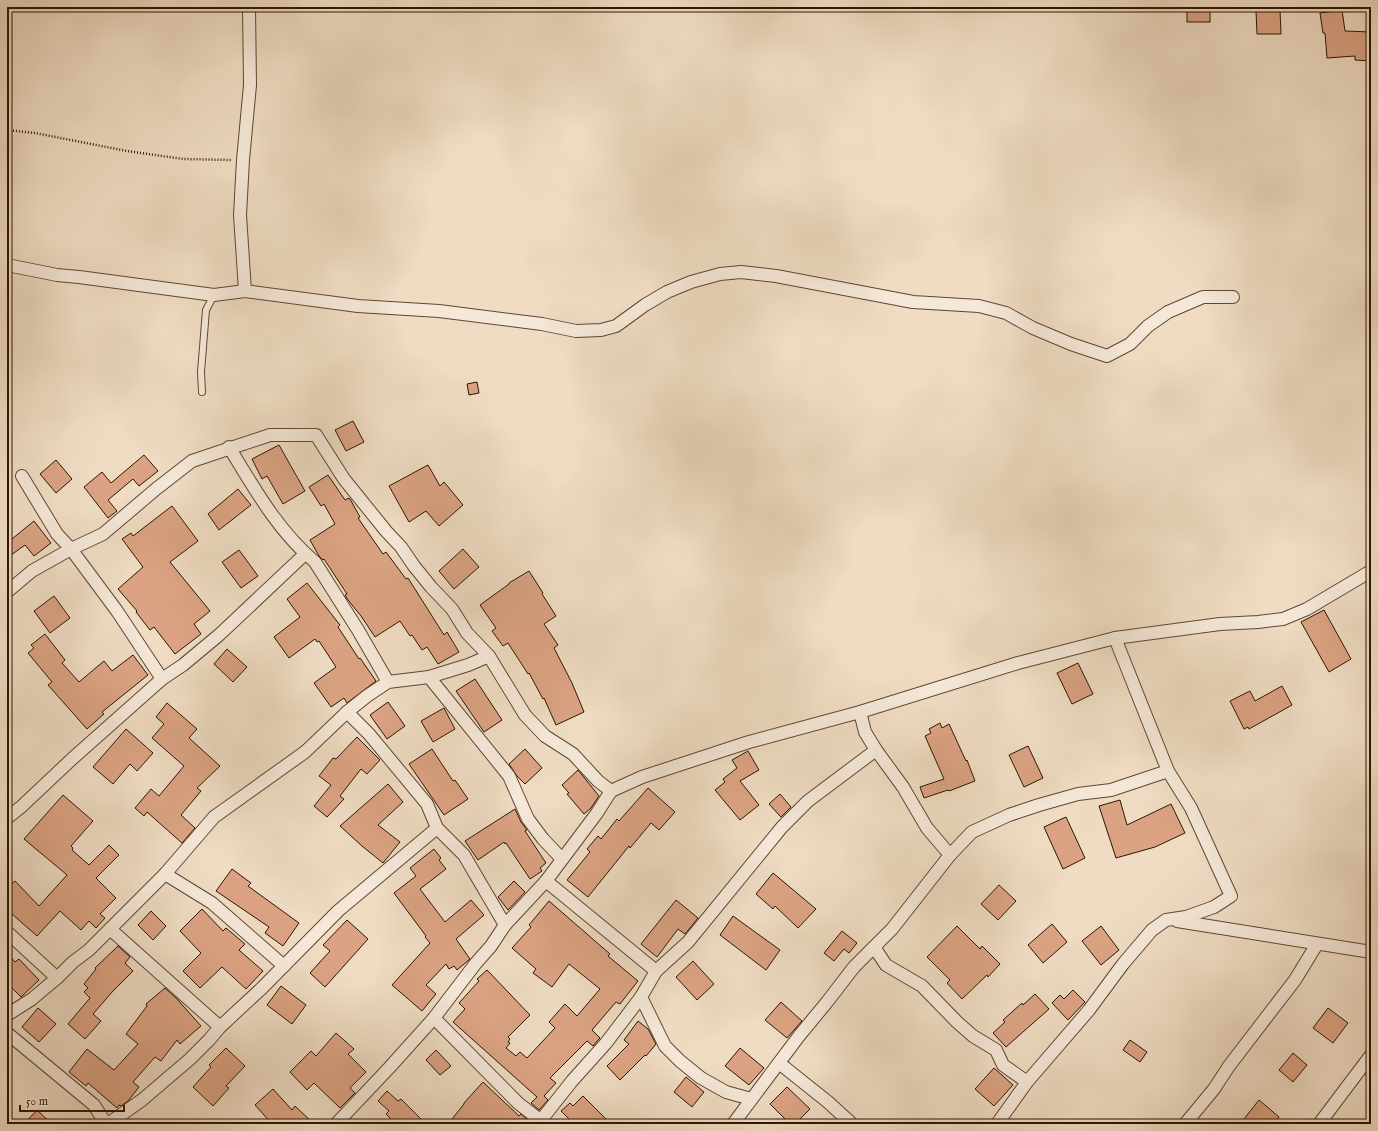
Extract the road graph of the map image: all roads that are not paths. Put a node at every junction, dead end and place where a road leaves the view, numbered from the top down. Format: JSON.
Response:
{"nodes":[{"id":1,"x":249,"y":7,"type":"edge"},
{"id":2,"x":7,"y":265,"type":"edge"},
{"id":3,"x":245,"y":291,"type":"junction"},
{"id":4,"x":214,"y":295,"type":"junction"},
{"id":5,"x":1233,"y":297,"type":"dead end"},
{"id":6,"x":202,"y":392,"type":"dead end"},
{"id":7,"x":229,"y":447,"type":"junction"},
{"id":8,"x":22,"y":476,"type":"dead end"},
{"id":9,"x":71,"y":549,"type":"junction"},
{"id":10,"x":305,"y":554,"type":"junction"},
{"id":11,"x":1371,"y":571,"type":"edge"},
{"id":12,"x":7,"y":592,"type":"edge"},
{"id":13,"x":1115,"y":638,"type":"junction"},
{"id":14,"x":489,"y":656,"type":"junction"},
{"id":15,"x":429,"y":677,"type":"junction"},
{"id":16,"x":162,"y":679,"type":"junction"},
{"id":17,"x":388,"y":682,"type":"junction"},
{"id":18,"x":347,"y":712,"type":"junction"},
{"id":19,"x":860,"y":712,"type":"junction"},
{"id":20,"x":876,"y":750,"type":"junction"},
{"id":21,"x":1168,"y":771,"type":"junction"},
{"id":22,"x":612,"y":791,"type":"junction"},
{"id":23,"x":7,"y":818,"type":"edge"},
{"id":24,"x":437,"y":828,"type":"junction"},
{"id":25,"x":950,"y":855,"type":"junction"},
{"id":26,"x":562,"y":859,"type":"junction"},
{"id":27,"x":166,"y":874,"type":"junction"},
{"id":28,"x":546,"y":881,"type":"junction"},
{"id":29,"x":1166,"y":920,"type":"junction"},
{"id":30,"x":505,"y":925,"type":"junction"},
{"id":31,"x":110,"y":928,"type":"junction"},
{"id":32,"x":7,"y":932,"type":"edge"},
{"id":33,"x":1317,"y":944,"type":"junction"},
{"id":34,"x":874,"y":947,"type":"junction"},
{"id":35,"x":1371,"y":952,"type":"edge"},
{"id":36,"x":284,"y":966,"type":"junction"},
{"id":37,"x":656,"y":971,"type":"junction"},
{"id":38,"x":57,"y":978,"type":"junction"},
{"id":39,"x":641,"y":997,"type":"junction"},
{"id":40,"x":7,"y":1015,"type":"edge"},
{"id":41,"x":434,"y":1018,"type":"junction"},
{"id":42,"x":220,"y":1027,"type":"junction"},
{"id":43,"x":7,"y":1034,"type":"edge"},
{"id":44,"x":1371,"y":1055,"type":"edge"},
{"id":45,"x":779,"y":1063,"type":"junction"},
{"id":46,"x":1027,"y":1082,"type":"junction"},
{"id":47,"x":751,"y":1100,"type":"junction"},
{"id":48,"x":541,"y":1123,"type":"edge"},
{"id":49,"x":107,"y":1124,"type":"edge"},
{"id":50,"x":336,"y":1124,"type":"edge"},
{"id":51,"x":733,"y":1124,"type":"edge"},
{"id":52,"x":852,"y":1124,"type":"edge"},
{"id":53,"x":997,"y":1124,"type":"edge"},
{"id":54,"x":1185,"y":1124,"type":"edge"},
{"id":55,"x":1319,"y":1124,"type":"edge"}],
"edges":[{"from":1,"to":3,"type":"street"},
{"from":2,"to":4,"type":"street"},
{"from":3,"to":4,"type":"street"},
{"from":3,"to":5,"type":"street"},
{"from":4,"to":6,"type":"lane"},
{"from":7,"to":9,"type":"street"},
{"from":7,"to":10,"type":"street"},
{"from":7,"to":14,"type":"street"},
{"from":8,"to":9,"type":"street"},
{"from":9,"to":12,"type":"street"},
{"from":9,"to":16,"type":"street"},
{"from":10,"to":16,"type":"street"},
{"from":10,"to":17,"type":"street"},
{"from":11,"to":13,"type":"street"},
{"from":13,"to":19,"type":"street"},
{"from":13,"to":21,"type":"street"},
{"from":14,"to":15,"type":"street"},
{"from":14,"to":22,"type":"street"},
{"from":15,"to":17,"type":"street"},
{"from":15,"to":26,"type":"street"},
{"from":16,"to":23,"type":"street"},
{"from":17,"to":18,"type":"street"},
{"from":18,"to":24,"type":"street"},
{"from":18,"to":27,"type":"street"},
{"from":19,"to":20,"type":"street"},
{"from":19,"to":22,"type":"street"},
{"from":20,"to":25,"type":"street"},
{"from":20,"to":37,"type":"street"},
{"from":21,"to":25,"type":"street"},
{"from":21,"to":29,"type":"street"},
{"from":22,"to":26,"type":"street"},
{"from":24,"to":30,"type":"street"},
{"from":24,"to":36,"type":"street"},
{"from":25,"to":34,"type":"street"},
{"from":26,"to":28,"type":"street"},
{"from":27,"to":31,"type":"street"},
{"from":27,"to":36,"type":"street"},
{"from":28,"to":30,"type":"street"},
{"from":28,"to":37,"type":"street"},
{"from":29,"to":33,"type":"street"},
{"from":29,"to":46,"type":"street"},
{"from":30,"to":41,"type":"street"},
{"from":31,"to":38,"type":"street"},
{"from":31,"to":42,"type":"street"},
{"from":32,"to":38,"type":"street"},
{"from":33,"to":35,"type":"street"},
{"from":33,"to":54,"type":"street"},
{"from":34,"to":45,"type":"street"},
{"from":34,"to":46,"type":"street"},
{"from":36,"to":42,"type":"street"},
{"from":37,"to":39,"type":"street"},
{"from":38,"to":40,"type":"street"},
{"from":39,"to":47,"type":"street"},
{"from":39,"to":48,"type":"street"},
{"from":41,"to":48,"type":"street"},
{"from":41,"to":50,"type":"street"},
{"from":42,"to":49,"type":"street"},
{"from":43,"to":49,"type":"street"},
{"from":44,"to":55,"type":"street"},
{"from":45,"to":47,"type":"street"},
{"from":45,"to":52,"type":"street"},
{"from":46,"to":53,"type":"street"},
{"from":47,"to":51,"type":"street"}]}
